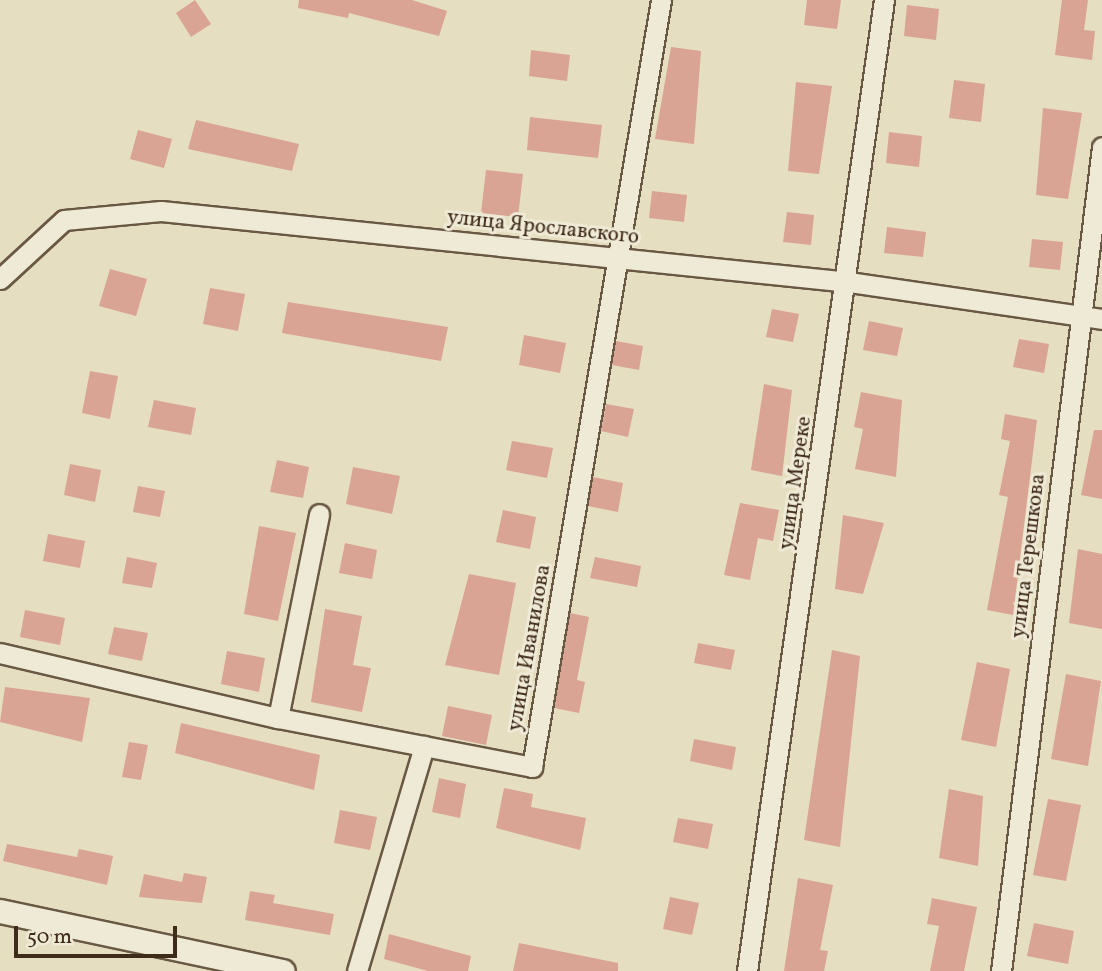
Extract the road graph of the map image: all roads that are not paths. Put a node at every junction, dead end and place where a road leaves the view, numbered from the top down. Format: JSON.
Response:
{"nodes":[{"id":1,"x":661,"y":0,"type":"edge"},
{"id":2,"x":884,"y":0,"type":"edge"},
{"id":3,"x":1102,"y":147,"type":"edge"},
{"id":4,"x":621,"y":259,"type":"junction"},
{"id":5,"x":0,"y":279,"type":"edge"},
{"id":6,"x":849,"y":282,"type":"junction"},
{"id":7,"x":1081,"y":318,"type":"junction"},
{"id":8,"x":1102,"y":319,"type":"edge"},
{"id":9,"x":319,"y":514,"type":"dead end"},
{"id":10,"x":0,"y":653,"type":"edge"},
{"id":11,"x":278,"y":718,"type":"junction"},
{"id":12,"x":424,"y":746,"type":"junction"},
{"id":13,"x":0,"y":911,"type":"edge"},
{"id":14,"x":283,"y":971,"type":"edge"},
{"id":15,"x":357,"y":971,"type":"edge"},
{"id":16,"x":747,"y":971,"type":"edge"},
{"id":17,"x":1001,"y":971,"type":"edge"}],
"edges":[{"from":1,"to":4,"type":"street","name":"улица Иванилова"},
{"from":2,"to":6,"type":"street","name":"улица Мереке"},
{"from":3,"to":7,"type":"street","name":"улица Терешкова"},
{"from":4,"to":5,"type":"street","name":"улица Ярославского"},
{"from":4,"to":6,"type":"street","name":"улица Ярославского"},
{"from":4,"to":12,"type":"street","name":"улица Иванилова"},
{"from":6,"to":7,"type":"street","name":"улица Ярославского"},
{"from":6,"to":16,"type":"street","name":"улица Мереке"},
{"from":7,"to":8,"type":"street","name":"улица Ярославского"},
{"from":7,"to":17,"type":"street","name":"улица Терешкова"},
{"from":9,"to":11,"type":"street"},
{"from":10,"to":11,"type":"street","name":"улица Иванилова"},
{"from":11,"to":12,"type":"street","name":"улица Иванилова"},
{"from":12,"to":15,"type":"street"},
{"from":13,"to":14,"type":"street"}]}
